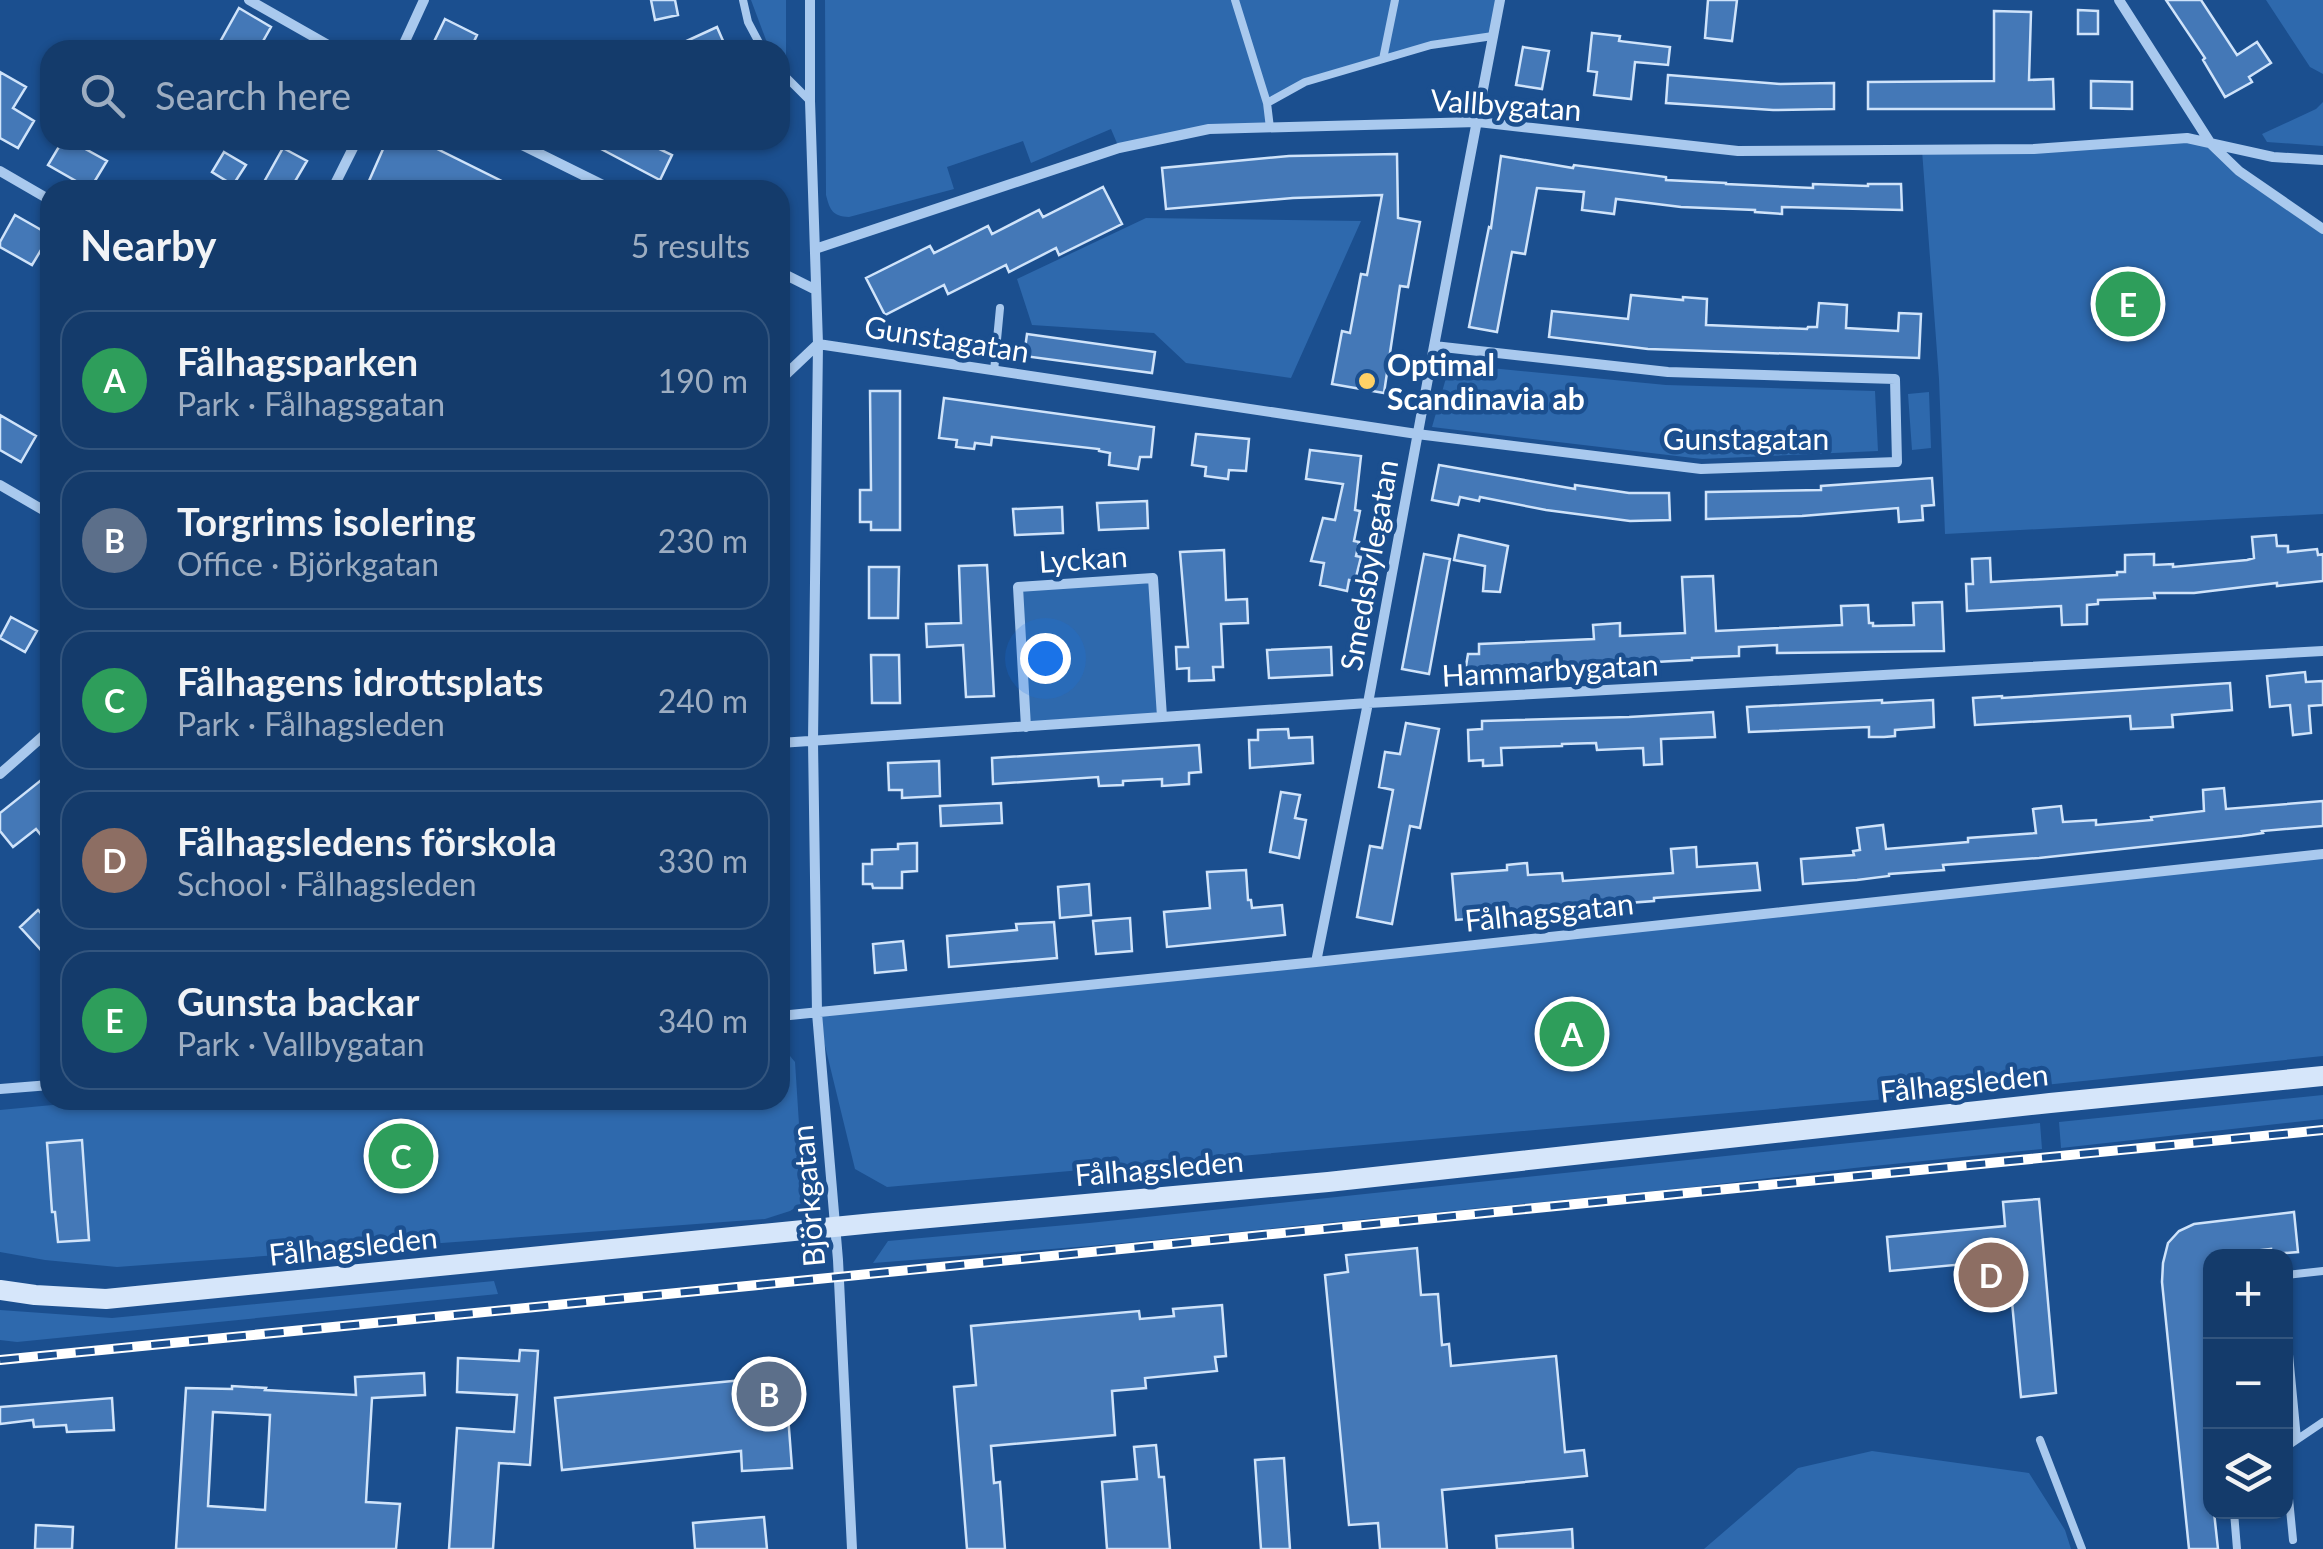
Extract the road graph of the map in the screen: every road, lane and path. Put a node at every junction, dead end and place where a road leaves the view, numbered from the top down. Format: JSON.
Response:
{"nodes":[{"id":1,"x":248,"y":0,"type":"edge"},
{"id":2,"x":424,"y":0,"type":"edge"},
{"id":3,"x":743,"y":0,"type":"edge"},
{"id":4,"x":810,"y":0,"type":"edge"},
{"id":5,"x":1236,"y":0,"type":"edge"},
{"id":6,"x":1395,"y":0,"type":"edge"},
{"id":7,"x":1500,"y":0,"type":"edge"},
{"id":8,"x":2119,"y":0,"type":"edge"},
{"id":9,"x":1493,"y":36,"type":"junction"},
{"id":10,"x":319,"y":40,"type":"edge"},
{"id":11,"x":405,"y":40,"type":"edge"},
{"id":12,"x":758,"y":40,"type":"edge"},
{"id":13,"x":1383,"y":59,"type":"junction"},
{"id":14,"x":790,"y":81,"type":"edge"},
{"id":15,"x":810,"y":101,"type":"junction"},
{"id":16,"x":1268,"y":103,"type":"junction"},
{"id":17,"x":1478,"y":122,"type":"junction"},
{"id":18,"x":1270,"y":128,"type":"junction"},
{"id":19,"x":2210,"y":144,"type":"junction"},
{"id":20,"x":352,"y":150,"type":"edge"},
{"id":21,"x":532,"y":150,"type":"edge"},
{"id":22,"x":2323,"y":160,"type":"edge"},
{"id":23,"x":0,"y":171,"type":"edge"},
{"id":24,"x":337,"y":180,"type":"edge"},
{"id":25,"x":593,"y":180,"type":"edge"},
{"id":26,"x":40,"y":194,"type":"edge"},
{"id":27,"x":2323,"y":229,"type":"edge"},
{"id":28,"x":815,"y":248,"type":"junction"},
{"id":29,"x":790,"y":277,"type":"edge"},
{"id":30,"x":814,"y":289,"type":"junction"},
{"id":31,"x":1000,"y":308,"type":"dead end"},
{"id":32,"x":818,"y":344,"type":"junction"},
{"id":33,"x":1434,"y":346,"type":"junction"},
{"id":34,"x":790,"y":371,"type":"edge"},
{"id":35,"x":994,"y":371,"type":"junction"},
{"id":36,"x":1418,"y":434,"type":"junction"},
{"id":37,"x":0,"y":484,"type":"edge"},
{"id":38,"x":40,"y":508,"type":"edge"},
{"id":39,"x":2323,"y":651,"type":"edge"},
{"id":40,"x":1368,"y":703,"type":"junction"},
{"id":41,"x":1162,"y":717,"type":"junction"},
{"id":42,"x":1026,"y":727,"type":"junction"},
{"id":43,"x":40,"y":739,"type":"edge"},
{"id":44,"x":812,"y":741,"type":"junction"},
{"id":45,"x":790,"y":742,"type":"edge"},
{"id":46,"x":0,"y":774,"type":"edge"},
{"id":47,"x":2323,"y":854,"type":"edge"},
{"id":48,"x":1316,"y":962,"type":"junction"},
{"id":49,"x":816,"y":1012,"type":"junction"},
{"id":50,"x":790,"y":1015,"type":"edge"},
{"id":51,"x":2323,"y":1076,"type":"edge"},
{"id":52,"x":40,"y":1085,"type":"edge"},
{"id":53,"x":0,"y":1089,"type":"edge"},
{"id":54,"x":836,"y":1227,"type":"junction"},
{"id":55,"x":2323,"y":1271,"type":"edge"},
{"id":56,"x":2293,"y":1274,"type":"edge"},
{"id":57,"x":0,"y":1290,"type":"edge"},
{"id":58,"x":2288,"y":1339,"type":"edge"},
{"id":59,"x":2323,"y":1422,"type":"edge"},
{"id":60,"x":2297,"y":1439,"type":"junction"},
{"id":61,"x":2040,"y":1440,"type":"dead end"},
{"id":62,"x":2293,"y":1442,"type":"edge"},
{"id":63,"x":2235,"y":1519,"type":"edge"},
{"id":64,"x":2292,"y":1519,"type":"edge"},
{"id":65,"x":2294,"y":1540,"type":"dead end"},
{"id":66,"x":852,"y":1549,"type":"edge"},
{"id":67,"x":2082,"y":1549,"type":"edge"},
{"id":68,"x":2237,"y":1549,"type":"edge"}],
"edges":[{"from":1,"to":10,"type":"street"},
{"from":2,"to":11,"type":"street"},
{"from":3,"to":12,"type":"lane"},
{"from":4,"to":15,"type":"street","name":"Björkgatan"},
{"from":5,"to":16,"type":"lane"},
{"from":6,"to":13,"type":"lane"},
{"from":7,"to":9,"type":"street","name":"Smedsbylegatan"},
{"from":8,"to":19,"type":"street"},
{"from":9,"to":13,"type":"lane"},
{"from":9,"to":17,"type":"street","name":"Smedsbylegatan"},
{"from":13,"to":16,"type":"lane"},
{"from":14,"to":15,"type":"lane"},
{"from":15,"to":28,"type":"street","name":"Björkgatan"},
{"from":16,"to":18,"type":"lane"},
{"from":17,"to":18,"type":"street","name":"Vallbygatan"},
{"from":17,"to":19,"type":"street","name":"Vallbygatan"},
{"from":17,"to":33,"type":"street","name":"Smedsbylegatan"},
{"from":18,"to":28,"type":"street","name":"Vallbygatan"},
{"from":19,"to":22,"type":"street","name":"Vallbygatan"},
{"from":19,"to":27,"type":"street"},
{"from":20,"to":24,"type":"street"},
{"from":21,"to":25,"type":"street"},
{"from":23,"to":26,"type":"street"},
{"from":28,"to":30,"type":"street","name":"Björkgatan"},
{"from":29,"to":30,"type":"street"},
{"from":30,"to":32,"type":"street","name":"Björkgatan"},
{"from":31,"to":35,"type":"lane"},
{"from":32,"to":34,"type":"street"},
{"from":32,"to":35,"type":"street","name":"Gunstagatan"},
{"from":32,"to":44,"type":"street","name":"Björkgatan"},
{"from":33,"to":36,"type":"street","name":"Smedsbylegatan"},
{"from":33,"to":36,"type":"street","name":"Gunstagatan"},
{"from":35,"to":36,"type":"street","name":"Gunstagatan"},
{"from":36,"to":40,"type":"street","name":"Smedsbylegatan"},
{"from":37,"to":38,"type":"street"},
{"from":39,"to":40,"type":"street","name":"Hammarbygatan"},
{"from":40,"to":41,"type":"street","name":"Hammarbygatan"},
{"from":40,"to":48,"type":"street","name":"Smedsbylegatan"},
{"from":41,"to":42,"type":"street","name":"Hammarbygatan"},
{"from":41,"to":42,"type":"street","name":"Lyckan"},
{"from":42,"to":44,"type":"street","name":"Hammarbygatan"},
{"from":43,"to":46,"type":"street"},
{"from":44,"to":45,"type":"street","name":"Hammarbygatan"},
{"from":44,"to":49,"type":"street","name":"Björkgatan"},
{"from":47,"to":48,"type":"street","name":"Fålhagsgatan"},
{"from":48,"to":49,"type":"street","name":"Fålhagsgatan"},
{"from":49,"to":50,"type":"street","name":"Fålhagsgatan"},
{"from":49,"to":54,"type":"street","name":"Björkgatan"},
{"from":51,"to":54,"type":"main road","name":"Fålhagsleden"},
{"from":52,"to":53,"type":"street"},
{"from":54,"to":57,"type":"main road","name":"Fålhagsleden"},
{"from":54,"to":66,"type":"street","name":"Björkgatan"},
{"from":55,"to":56,"type":"lane"},
{"from":58,"to":60,"type":"lane"},
{"from":59,"to":60,"type":"lane"},
{"from":60,"to":62,"type":"lane"},
{"from":61,"to":67,"type":"lane"},
{"from":63,"to":68,"type":"lane"},
{"from":64,"to":65,"type":"lane"}]}
